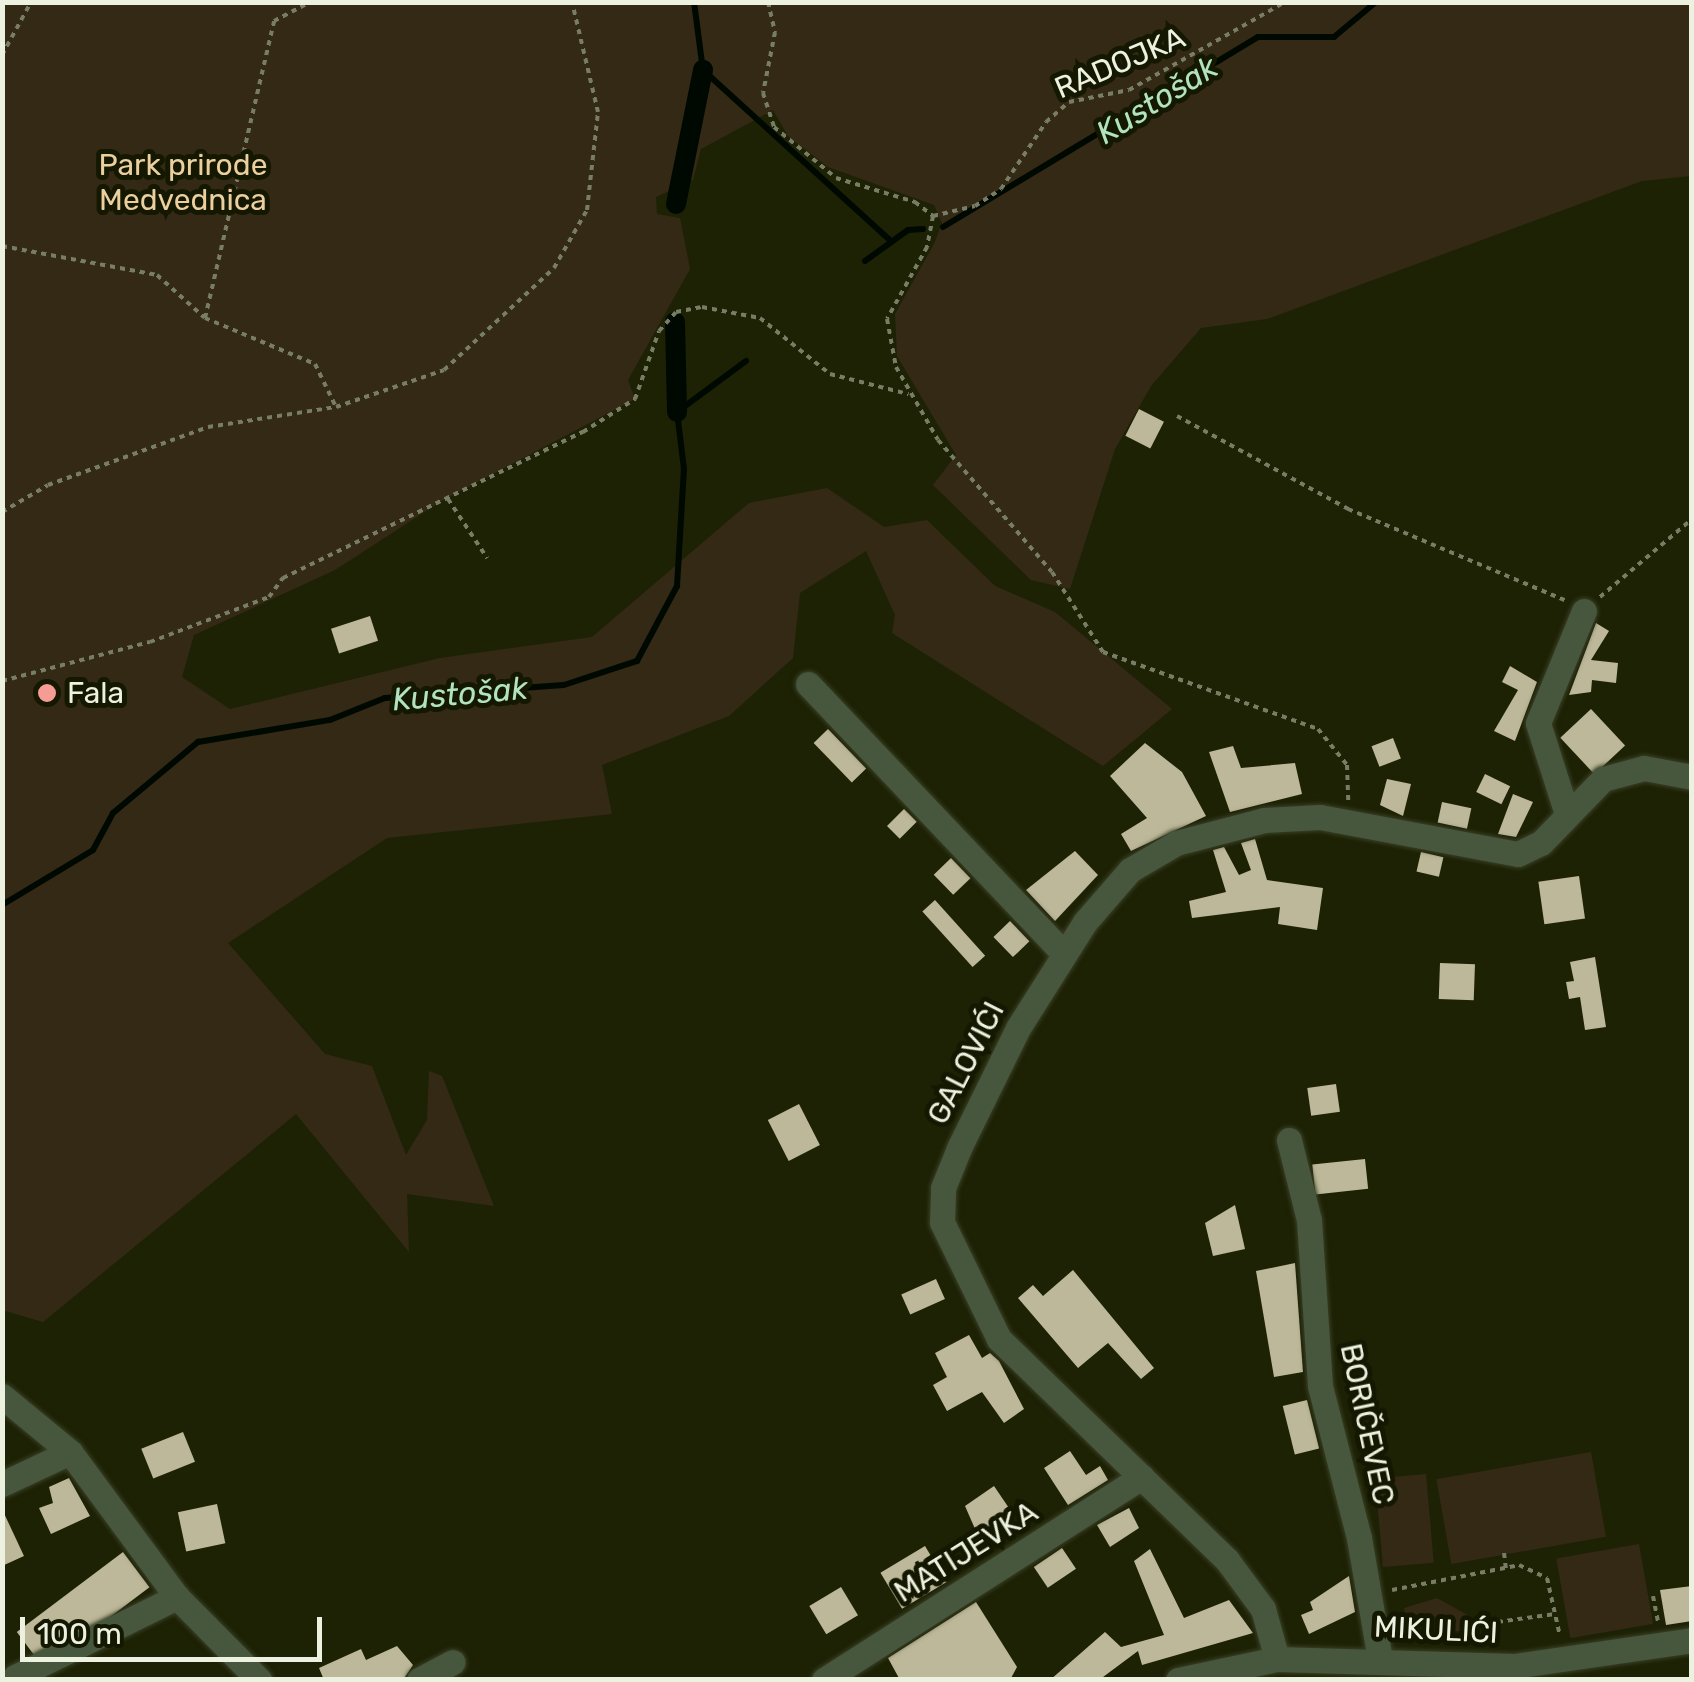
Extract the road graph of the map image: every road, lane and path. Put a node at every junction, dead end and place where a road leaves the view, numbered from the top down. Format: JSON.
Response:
{"nodes":[{"id":1,"x":31,"y":2,"type":"edge"},
{"id":2,"x":310,"y":2,"type":"edge"},
{"id":3,"x":572,"y":2,"type":"edge"},
{"id":4,"x":768,"y":2,"type":"edge"},
{"id":5,"x":1285,"y":2,"type":"edge"},
{"id":6,"x":2,"y":54,"type":"edge"},
{"id":7,"x":933,"y":219,"type":"junction"},
{"id":8,"x":2,"y":246,"type":"edge"},
{"id":9,"x":205,"y":318,"type":"junction"},
{"id":10,"x":909,"y":394,"type":"junction"},
{"id":11,"x":336,"y":407,"type":"junction"},
{"id":12,"x":1176,"y":416,"type":"dead end"},
{"id":13,"x":448,"y":499,"type":"junction"},
{"id":14,"x":2,"y":512,"type":"edge"},
{"id":15,"x":1692,"y":519,"type":"edge"},
{"id":16,"x":486,"y":558,"type":"dead end"},
{"id":17,"x":1584,"y":611,"type":"junction"},
{"id":18,"x":2,"y":681,"type":"edge"},
{"id":19,"x":808,"y":684,"type":"dead end"},
{"id":20,"x":1692,"y":777,"type":"edge"},
{"id":21,"x":1566,"y":811,"type":"junction"},
{"id":22,"x":1344,"y":819,"type":"junction"},
{"id":23,"x":1064,"y":954,"type":"junction"},
{"id":24,"x":1289,"y":1140,"type":"dead end"},
{"id":25,"x":2,"y":1396,"type":"edge"},
{"id":26,"x":70,"y":1452,"type":"junction"},
{"id":27,"x":1142,"y":1477,"type":"junction"},
{"id":28,"x":2,"y":1484,"type":"edge"},
{"id":29,"x":1504,"y":1553,"type":"dead end"},
{"id":30,"x":1506,"y":1568,"type":"junction"},
{"id":31,"x":1387,"y":1584,"type":"dead end"},
{"id":32,"x":1653,"y":1596,"type":"dead end"},
{"id":33,"x":176,"y":1598,"type":"junction"},
{"id":34,"x":1555,"y":1614,"type":"junction"},
{"id":35,"x":1658,"y":1625,"type":"dead end"},
{"id":36,"x":1468,"y":1626,"type":"dead end"},
{"id":37,"x":1559,"y":1634,"type":"dead end"},
{"id":38,"x":1692,"y":1640,"type":"edge"},
{"id":39,"x":1278,"y":1659,"type":"junction"},
{"id":40,"x":1380,"y":1660,"type":"junction"},
{"id":41,"x":453,"y":1662,"type":"dead end"},
{"id":42,"x":16,"y":1678,"type":"edge"},
{"id":43,"x":259,"y":1680,"type":"edge"},
{"id":44,"x":419,"y":1680,"type":"edge"},
{"id":45,"x":824,"y":1680,"type":"edge"},
{"id":46,"x":1178,"y":1680,"type":"edge"}],
"edges":[{"from":1,"to":6,"type":"path"},
{"from":2,"to":9,"type":"path"},
{"from":3,"to":11,"type":"path"},
{"from":4,"to":7,"type":"path"},
{"from":5,"to":7,"type":"path","name":"RADOJKA"},
{"from":7,"to":10,"type":"path"},
{"from":8,"to":9,"type":"path"},
{"from":9,"to":11,"type":"path"},
{"from":10,"to":13,"type":"path"},
{"from":10,"to":22,"type":"path"},
{"from":11,"to":14,"type":"path"},
{"from":12,"to":17,"type":"path"},
{"from":13,"to":16,"type":"path"},
{"from":13,"to":18,"type":"path"},
{"from":15,"to":17,"type":"path"},
{"from":17,"to":21,"type":"street"},
{"from":19,"to":23,"type":"street"},
{"from":20,"to":21,"type":"street","name":"GALOVIĆI"},
{"from":21,"to":22,"type":"street","name":"GALOVIĆI"},
{"from":22,"to":23,"type":"street","name":"GALOVIĆI"},
{"from":23,"to":27,"type":"street","name":"GALOVIĆI"},
{"from":24,"to":40,"type":"street","name":"BORIČEVEC"},
{"from":25,"to":26,"type":"street"},
{"from":26,"to":28,"type":"street"},
{"from":26,"to":33,"type":"street"},
{"from":27,"to":39,"type":"street","name":"GALOVIĆI"},
{"from":27,"to":45,"type":"street","name":"MATIJEVKA"},
{"from":29,"to":30,"type":"path"},
{"from":30,"to":31,"type":"path"},
{"from":30,"to":34,"type":"path"},
{"from":32,"to":35,"type":"path"},
{"from":33,"to":42,"type":"street"},
{"from":33,"to":43,"type":"street"},
{"from":34,"to":36,"type":"path"},
{"from":34,"to":37,"type":"path"},
{"from":38,"to":40,"type":"street","name":"MIKULIĆI"},
{"from":39,"to":40,"type":"street","name":"MIKULIĆI"},
{"from":39,"to":46,"type":"street","name":"MIKULIĆI"},
{"from":41,"to":44,"type":"street"}]}
